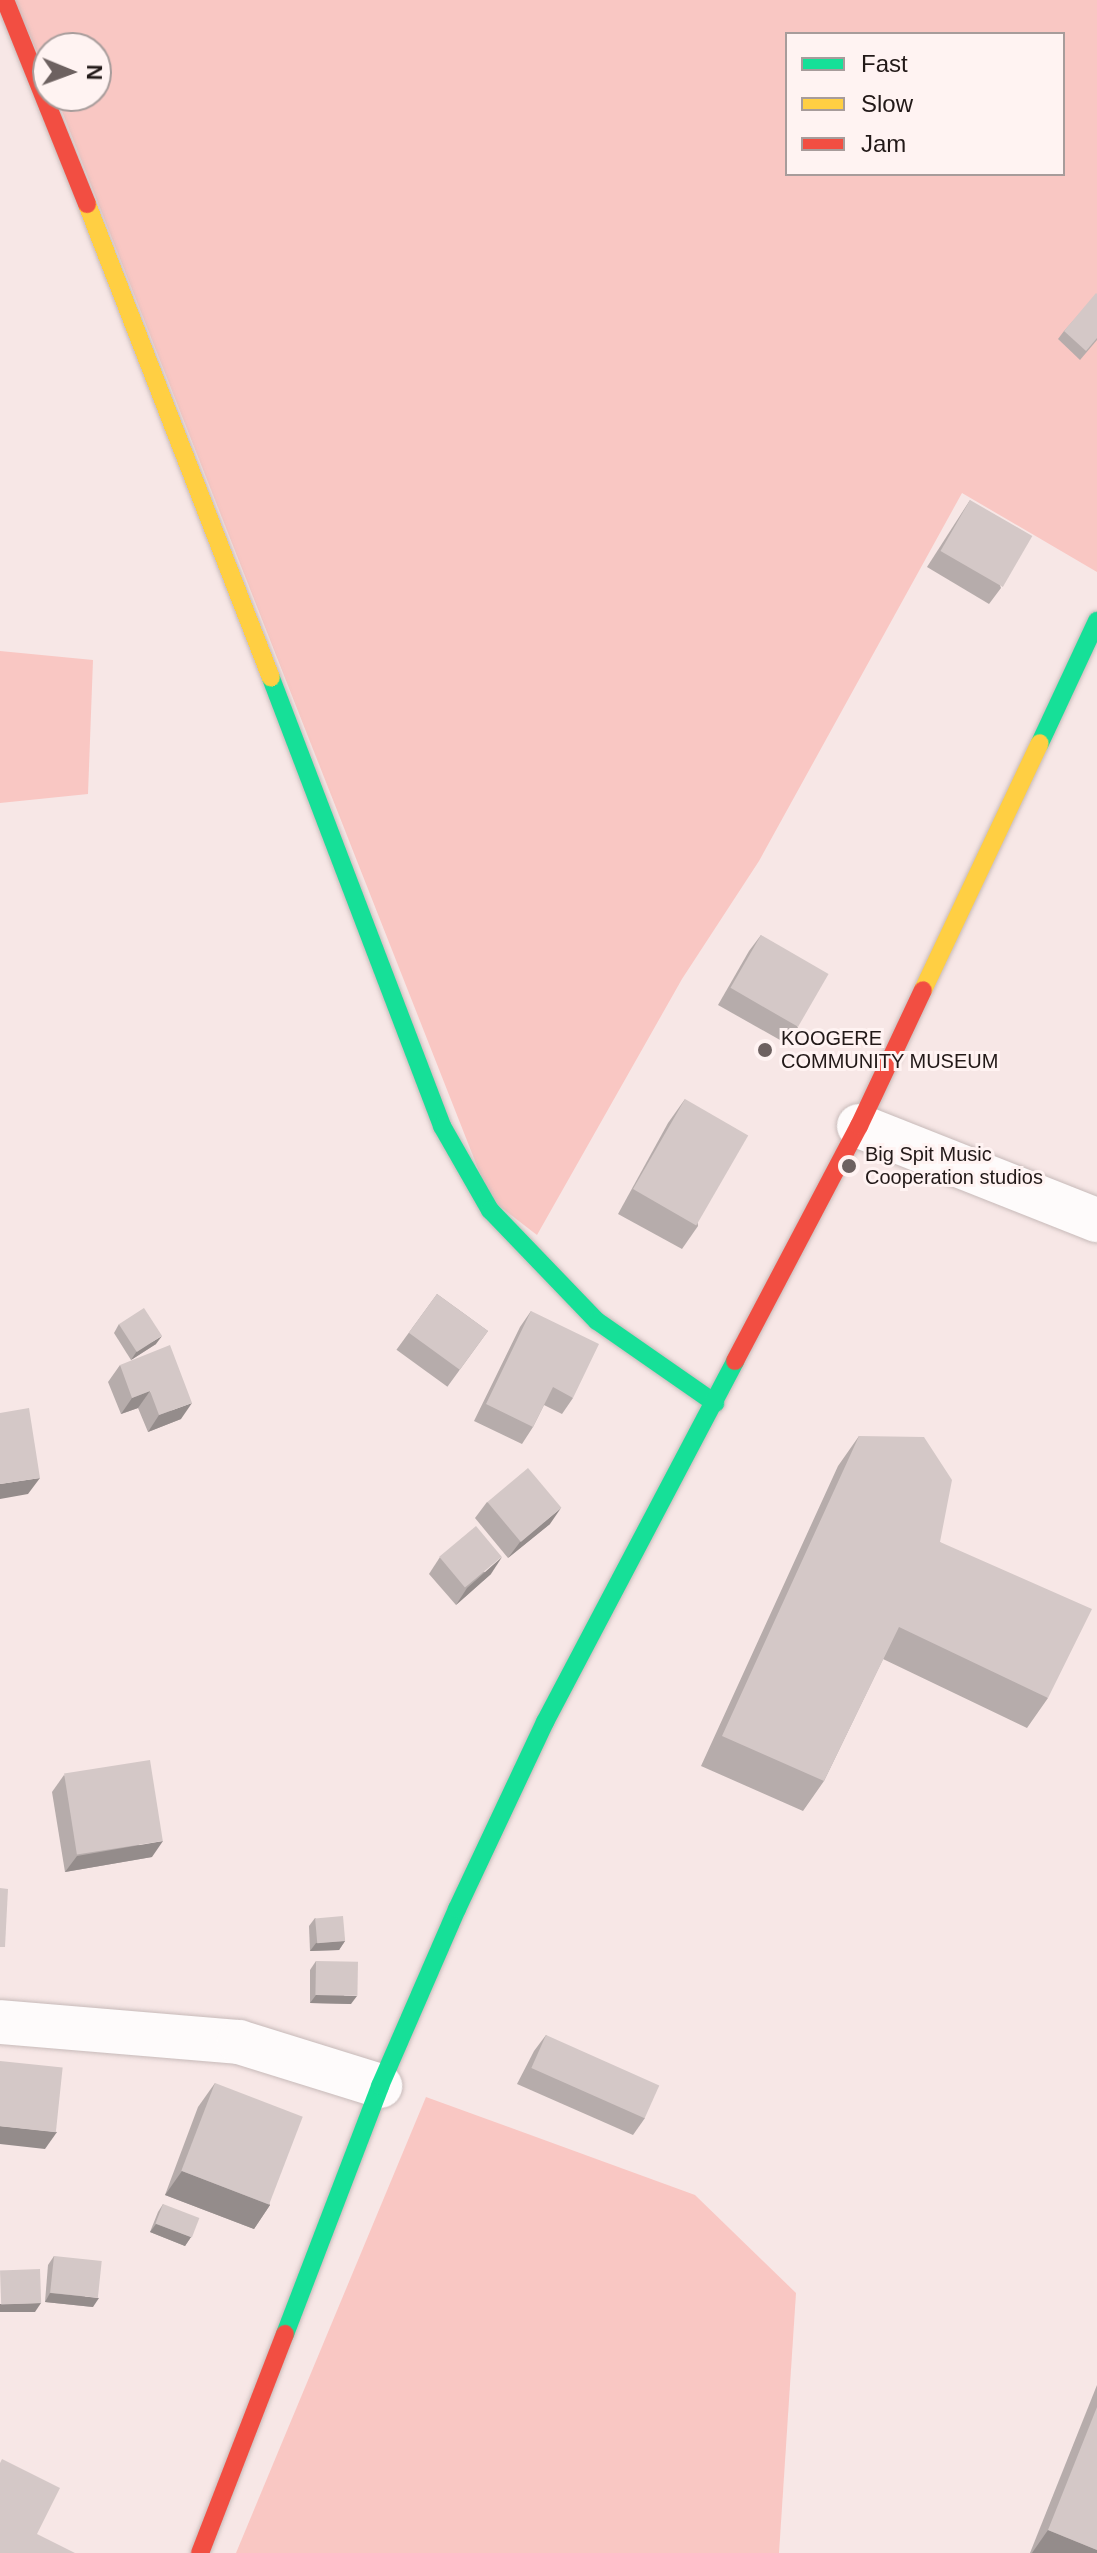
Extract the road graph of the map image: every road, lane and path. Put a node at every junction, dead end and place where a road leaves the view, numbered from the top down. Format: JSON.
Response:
{"nodes":[{"id":1,"x":5,"y":0,"type":"edge"},
{"id":2,"x":1097,"y":621,"type":"edge"},
{"id":3,"x":859,"y":1126,"type":"junction"},
{"id":4,"x":1097,"y":1220,"type":"edge"},
{"id":5,"x":715,"y":1403,"type":"junction"},
{"id":6,"x":0,"y":2022,"type":"edge"},
{"id":7,"x":380,"y":2086,"type":"junction"},
{"id":8,"x":200,"y":2553,"type":"edge"}],
"edges":[{"from":1,"to":5,"type":"street"},
{"from":2,"to":3,"type":"street"},
{"from":3,"to":4,"type":"street"},
{"from":3,"to":5,"type":"street"},
{"from":5,"to":7,"type":"street"},
{"from":6,"to":7,"type":"street"},
{"from":7,"to":8,"type":"street"}]}
